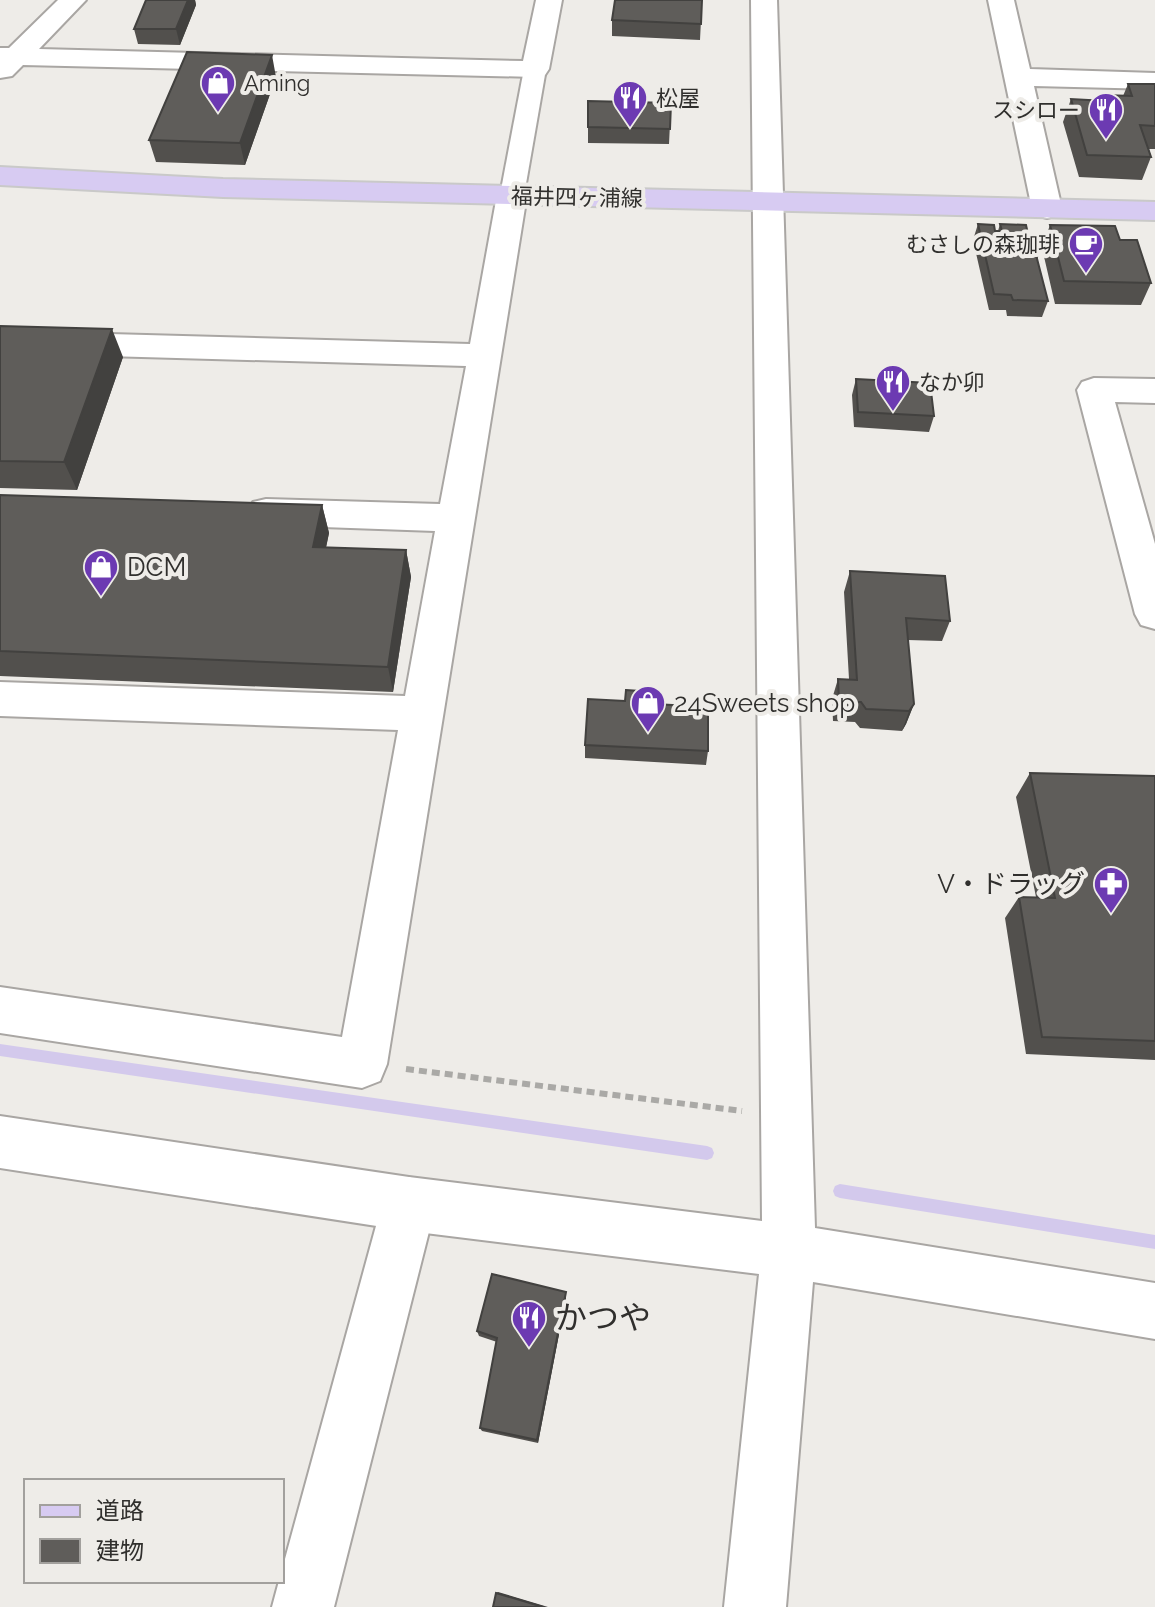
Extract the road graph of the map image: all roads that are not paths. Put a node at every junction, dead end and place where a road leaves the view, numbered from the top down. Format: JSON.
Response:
{"nodes":[{"id":1,"x":73,"y":0,"type":"edge"},
{"id":2,"x":549,"y":0,"type":"edge"},
{"id":3,"x":764,"y":0,"type":"edge"},
{"id":4,"x":1001,"y":0,"type":"edge"},
{"id":5,"x":4,"y":62,"type":"edge"},
{"id":6,"x":535,"y":69,"type":"junction"},
{"id":7,"x":1017,"y":77,"type":"junction"},
{"id":8,"x":1155,"y":81,"type":"edge"},
{"id":9,"x":0,"y":176,"type":"edge"},
{"id":10,"x":512,"y":195,"type":"junction"},
{"id":11,"x":768,"y":201,"type":"junction"},
{"id":12,"x":1047,"y":209,"type":"junction"},
{"id":13,"x":1155,"y":211,"type":"edge"},
{"id":14,"x":0,"y":342,"type":"edge"},
{"id":15,"x":484,"y":355,"type":"junction"},
{"id":16,"x":1155,"y":391,"type":"edge"},
{"id":17,"x":236,"y":511,"type":"edge"},
{"id":18,"x":456,"y":518,"type":"junction"},
{"id":19,"x":1152,"y":589,"type":"edge"},
{"id":20,"x":0,"y":699,"type":"edge"},
{"id":21,"x":422,"y":714,"type":"junction"},
{"id":22,"x":0,"y":1010,"type":"edge"},
{"id":23,"x":0,"y":1142,"type":"edge"},
{"id":24,"x":409,"y":1204,"type":"junction"},
{"id":25,"x":789,"y":1251,"type":"junction"},
{"id":26,"x":1155,"y":1311,"type":"edge"},
{"id":27,"x":303,"y":1607,"type":"edge"},
{"id":28,"x":755,"y":1607,"type":"edge"}],
"edges":[{"from":1,"to":5,"type":"street"},
{"from":2,"to":6,"type":"street"},
{"from":3,"to":11,"type":"street"},
{"from":4,"to":7,"type":"street"},
{"from":5,"to":6,"type":"street"},
{"from":6,"to":10,"type":"street"},
{"from":7,"to":8,"type":"street"},
{"from":7,"to":12,"type":"street"},
{"from":9,"to":10,"type":"main road","name":"福井四ヶ浦線"},
{"from":10,"to":11,"type":"main road","name":"福井四ヶ浦線"},
{"from":10,"to":15,"type":"street"},
{"from":11,"to":12,"type":"main road","name":"福井四ヶ浦線"},
{"from":11,"to":25,"type":"street"},
{"from":12,"to":13,"type":"main road","name":"福井四ヶ浦線"},
{"from":14,"to":15,"type":"street"},
{"from":15,"to":18,"type":"street"},
{"from":16,"to":19,"type":"street"},
{"from":17,"to":18,"type":"street"},
{"from":18,"to":21,"type":"street"},
{"from":20,"to":21,"type":"street"},
{"from":21,"to":22,"type":"street"},
{"from":23,"to":24,"type":"street"},
{"from":24,"to":25,"type":"street"},
{"from":24,"to":27,"type":"street"},
{"from":25,"to":26,"type":"street"},
{"from":25,"to":28,"type":"street"}]}
